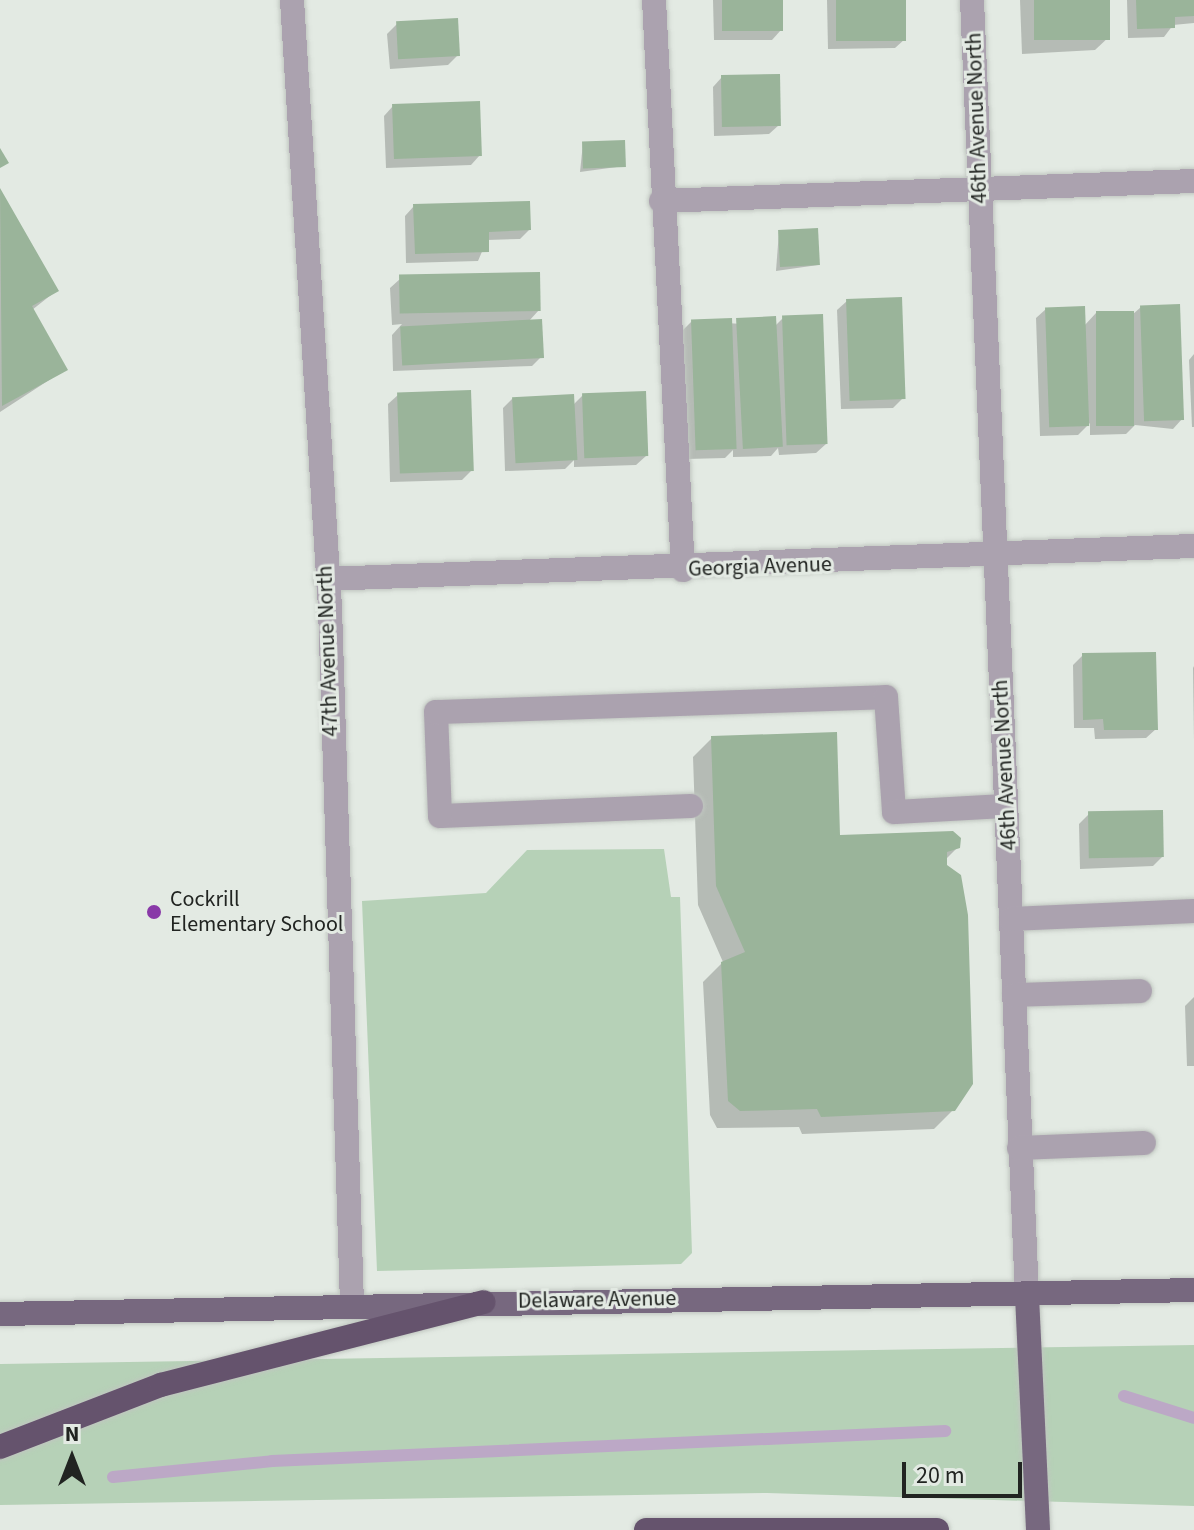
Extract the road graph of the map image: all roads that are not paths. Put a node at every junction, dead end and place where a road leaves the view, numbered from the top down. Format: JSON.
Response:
{"nodes":[{"id":1,"x":292,"y":0,"type":"edge"},
{"id":2,"x":654,"y":0,"type":"edge"},
{"id":3,"x":972,"y":0,"type":"edge"},
{"id":4,"x":1194,"y":181,"type":"edge"},
{"id":5,"x":980,"y":190,"type":"junction"},
{"id":6,"x":661,"y":201,"type":"junction"},
{"id":7,"x":1194,"y":546,"type":"edge"},
{"id":8,"x":995,"y":559,"type":"junction"},
{"id":9,"x":683,"y":570,"type":"junction"},
{"id":10,"x":326,"y":579,"type":"junction"},
{"id":11,"x":691,"y":806,"type":"dead end"},
{"id":12,"x":1006,"y":806,"type":"junction"},
{"id":13,"x":1194,"y":911,"type":"edge"},
{"id":14,"x":1011,"y":919,"type":"junction"},
{"id":15,"x":1140,"y":991,"type":"dead end"},
{"id":16,"x":1014,"y":995,"type":"junction"},
{"id":17,"x":1144,"y":1143,"type":"dead end"},
{"id":18,"x":1019,"y":1148,"type":"junction"},
{"id":19,"x":1194,"y":1290,"type":"edge"},
{"id":20,"x":1027,"y":1296,"type":"junction"},
{"id":21,"x":484,"y":1302,"type":"junction"},
{"id":22,"x":352,"y":1303,"type":"junction"},
{"id":23,"x":0,"y":1314,"type":"edge"},
{"id":24,"x":0,"y":1447,"type":"edge"},
{"id":25,"x":889,"y":1529,"type":"edge"},
{"id":26,"x":646,"y":1530,"type":"edge"},
{"id":27,"x":937,"y":1530,"type":"edge"},
{"id":28,"x":1038,"y":1530,"type":"edge"}],
"edges":[{"from":1,"to":10,"type":"street","name":"47th Avenue North"},
{"from":2,"to":6,"type":"street"},
{"from":3,"to":5,"type":"street","name":"46th Avenue North"},
{"from":4,"to":5,"type":"street"},
{"from":5,"to":6,"type":"street"},
{"from":5,"to":8,"type":"street","name":"46th Avenue North"},
{"from":6,"to":9,"type":"street"},
{"from":7,"to":8,"type":"street","name":"Georgia Avenue"},
{"from":8,"to":9,"type":"street","name":"Georgia Avenue"},
{"from":8,"to":12,"type":"street","name":"46th Avenue North"},
{"from":9,"to":10,"type":"street","name":"Georgia Avenue"},
{"from":10,"to":22,"type":"street","name":"47th Avenue North"},
{"from":11,"to":12,"type":"street"},
{"from":12,"to":14,"type":"street","name":"46th Avenue North"},
{"from":13,"to":14,"type":"street"},
{"from":14,"to":16,"type":"street","name":"46th Avenue North"},
{"from":15,"to":16,"type":"street"},
{"from":16,"to":18,"type":"street","name":"46th Avenue North"},
{"from":17,"to":18,"type":"street"},
{"from":18,"to":20,"type":"street","name":"46th Avenue North"},
{"from":19,"to":20,"type":"main road","name":"Delaware Avenue"},
{"from":20,"to":21,"type":"main road","name":"Delaware Avenue"},
{"from":20,"to":28,"type":"main road","name":"46th Avenue North"},
{"from":21,"to":22,"type":"main road","name":"Delaware Avenue"},
{"from":21,"to":24,"type":"highway"},
{"from":22,"to":23,"type":"main road","name":"Delaware Avenue"},
{"from":25,"to":26,"type":"highway"},
{"from":25,"to":27,"type":"highway"}]}
